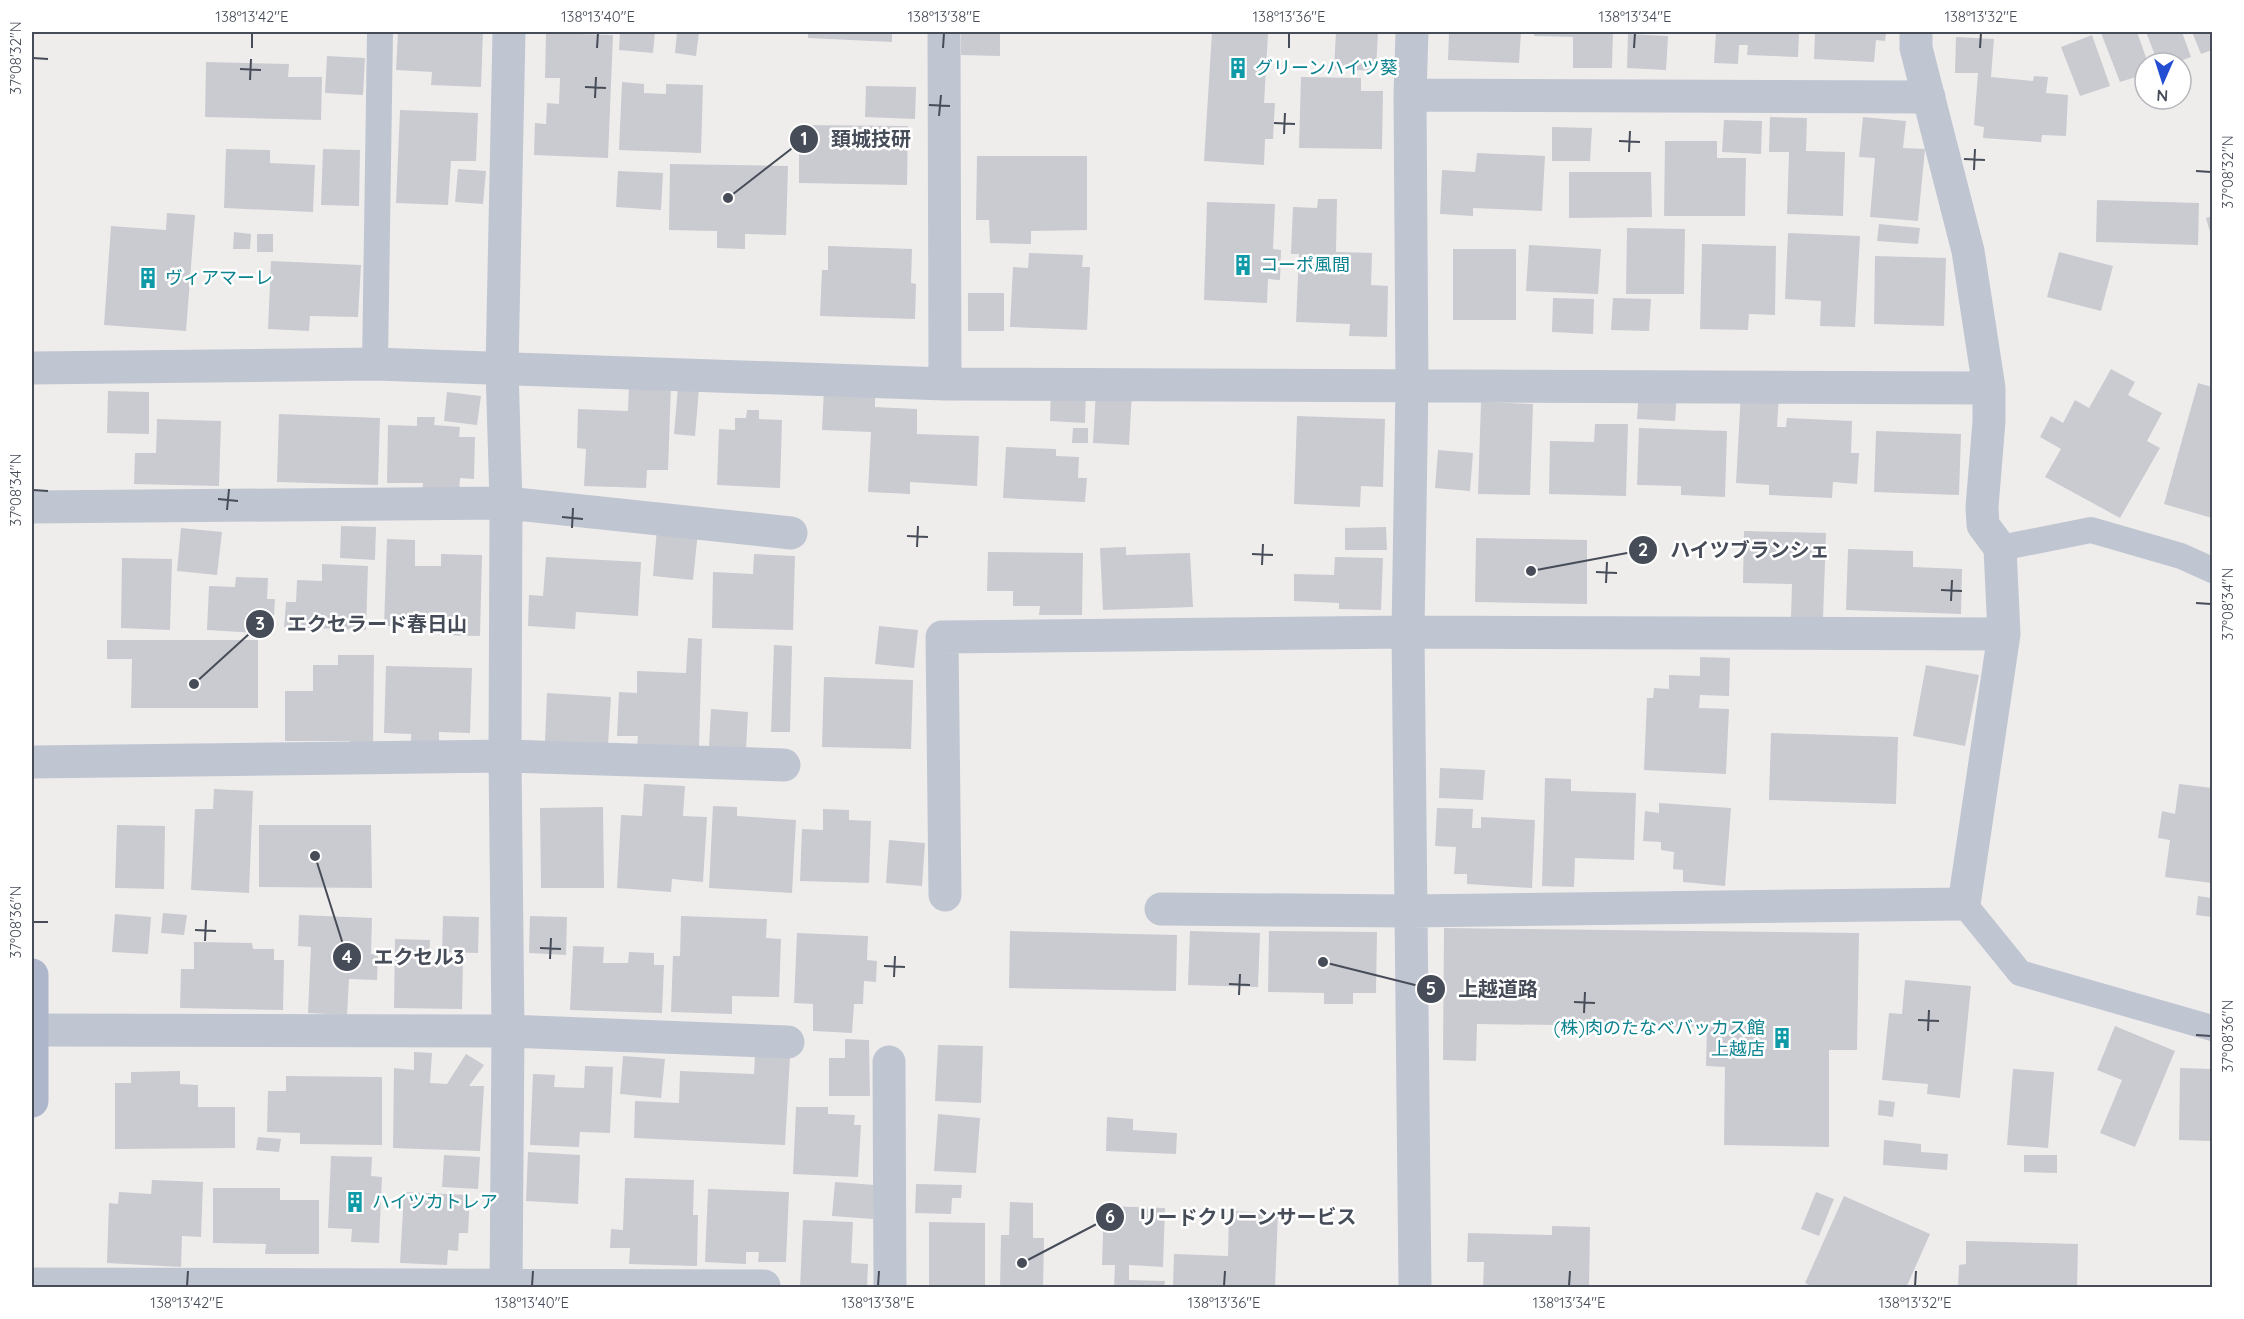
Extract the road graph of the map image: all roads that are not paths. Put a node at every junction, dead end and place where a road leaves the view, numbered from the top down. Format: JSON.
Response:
{"nodes":[{"id":1,"x":380,"y":32,"type":"edge"},
{"id":2,"x":509,"y":32,"type":"edge"},
{"id":3,"x":944,"y":32,"type":"edge"},
{"id":4,"x":1412,"y":32,"type":"edge"},
{"id":5,"x":1916,"y":32,"type":"edge"},
{"id":6,"x":1410,"y":95,"type":"junction"},
{"id":7,"x":1929,"y":97,"type":"junction"},
{"id":8,"x":375,"y":364,"type":"junction"},
{"id":9,"x":32,"y":368,"type":"edge"},
{"id":10,"x":502,"y":368,"type":"junction"},
{"id":11,"x":945,"y":384,"type":"junction"},
{"id":12,"x":1412,"y":384,"type":"junction"},
{"id":13,"x":1989,"y":388,"type":"junction"},
{"id":14,"x":506,"y":503,"type":"junction"},
{"id":15,"x":32,"y":507,"type":"edge"},
{"id":16,"x":791,"y":533,"type":"dead end"},
{"id":17,"x":2000,"y":548,"type":"junction"},
{"id":18,"x":2212,"y":570,"type":"edge"},
{"id":19,"x":1408,"y":632,"type":"junction"},
{"id":20,"x":2004,"y":634,"type":"junction"},
{"id":21,"x":505,"y":756,"type":"junction"},
{"id":22,"x":32,"y":762,"type":"edge"},
{"id":23,"x":784,"y":765,"type":"dead end"},
{"id":24,"x":945,"y":895,"type":"dead end"},
{"id":25,"x":1964,"y":904,"type":"junction"},
{"id":26,"x":1161,"y":909,"type":"dead end"},
{"id":27,"x":1410,"y":911,"type":"junction"},
{"id":28,"x":32,"y":975,"type":"edge"},
{"id":29,"x":2212,"y":1028,"type":"edge"},
{"id":30,"x":33,"y":1030,"type":"junction"},
{"id":31,"x":508,"y":1031,"type":"junction"},
{"id":32,"x":788,"y":1042,"type":"dead end"},
{"id":33,"x":889,"y":1062,"type":"dead end"},
{"id":34,"x":32,"y":1101,"type":"edge"},
{"id":35,"x":32,"y":1284,"type":"edge"},
{"id":36,"x":506,"y":1286,"type":"edge"},
{"id":37,"x":764,"y":1286,"type":"dead end"},
{"id":38,"x":890,"y":1287,"type":"edge"},
{"id":39,"x":1415,"y":1287,"type":"edge"}],
"edges":[{"from":1,"to":8,"type":"lane"},
{"from":2,"to":10,"type":"street"},
{"from":3,"to":11,"type":"street"},
{"from":4,"to":6,"type":"street"},
{"from":5,"to":7,"type":"street"},
{"from":6,"to":7,"type":"street"},
{"from":6,"to":12,"type":"street"},
{"from":7,"to":13,"type":"street"},
{"from":8,"to":9,"type":"street"},
{"from":8,"to":10,"type":"street"},
{"from":10,"to":11,"type":"street"},
{"from":10,"to":14,"type":"street"},
{"from":11,"to":12,"type":"street"},
{"from":12,"to":13,"type":"street"},
{"from":12,"to":19,"type":"street"},
{"from":13,"to":17,"type":"street"},
{"from":14,"to":15,"type":"street"},
{"from":14,"to":16,"type":"street"},
{"from":14,"to":21,"type":"street"},
{"from":17,"to":18,"type":"lane"},
{"from":17,"to":20,"type":"street"},
{"from":19,"to":20,"type":"street"},
{"from":19,"to":24,"type":"street"},
{"from":19,"to":27,"type":"street"},
{"from":20,"to":25,"type":"street"},
{"from":21,"to":22,"type":"street"},
{"from":21,"to":23,"type":"street"},
{"from":21,"to":31,"type":"street"},
{"from":25,"to":27,"type":"street"},
{"from":25,"to":29,"type":"lane"},
{"from":26,"to":27,"type":"street"},
{"from":27,"to":39,"type":"street"},
{"from":28,"to":30,"type":"main road"},
{"from":30,"to":31,"type":"street"},
{"from":30,"to":34,"type":"main road"},
{"from":31,"to":32,"type":"street"},
{"from":31,"to":36,"type":"street"},
{"from":33,"to":38,"type":"street"},
{"from":35,"to":36,"type":"street"},
{"from":36,"to":37,"type":"street"}]}
